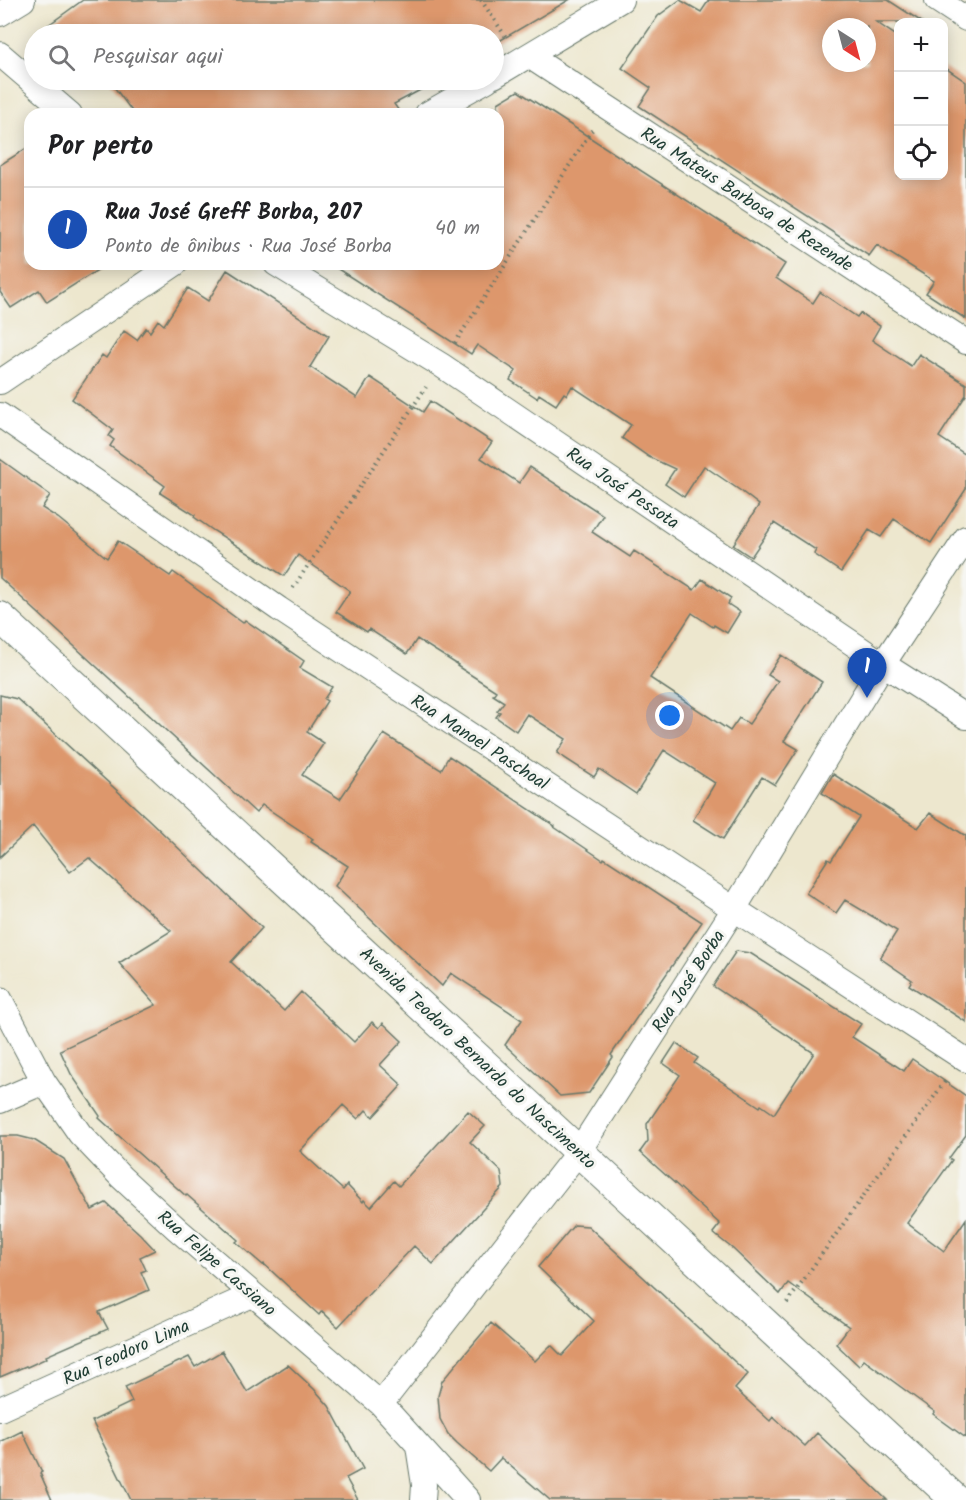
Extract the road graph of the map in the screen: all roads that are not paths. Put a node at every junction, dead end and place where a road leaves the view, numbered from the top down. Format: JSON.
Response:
{"nodes":[{"id":1,"x":23,"y":0,"type":"edge"},
{"id":2,"x":621,"y":0,"type":"edge"},
{"id":3,"x":937,"y":0,"type":"edge"},
{"id":4,"x":0,"y":14,"type":"edge"},
{"id":5,"x":966,"y":18,"type":"edge"},
{"id":6,"x":0,"y":54,"type":"edge"},
{"id":7,"x":525,"y":58,"type":"junction"},
{"id":8,"x":504,"y":70,"type":"edge"},
{"id":9,"x":24,"y":75,"type":"edge"},
{"id":10,"x":42,"y":90,"type":"edge"},
{"id":11,"x":469,"y":90,"type":"edge"},
{"id":12,"x":63,"y":108,"type":"edge"},
{"id":13,"x":438,"y":108,"type":"edge"},
{"id":14,"x":166,"y":270,"type":"edge"},
{"id":15,"x":286,"y":270,"type":"edge"},
{"id":16,"x":966,"y":342,"type":"edge"},
{"id":17,"x":0,"y":382,"type":"edge"},
{"id":18,"x":0,"y":415,"type":"edge"},
{"id":19,"x":966,"y":538,"type":"edge"},
{"id":20,"x":0,"y":617,"type":"edge"},
{"id":21,"x":883,"y":664,"type":"junction"},
{"id":22,"x":966,"y":717,"type":"edge"},
{"id":23,"x":734,"y":909,"type":"junction"},
{"id":24,"x":0,"y":999,"type":"edge"},
{"id":25,"x":964,"y":1058,"type":"edge"},
{"id":26,"x":44,"y":1082,"type":"junction"},
{"id":27,"x":0,"y":1101,"type":"edge"},
{"id":28,"x":579,"y":1151,"type":"junction"},
{"id":29,"x":252,"y":1295,"type":"junction"},
{"id":30,"x":381,"y":1404,"type":"junction"},
{"id":31,"x":0,"y":1409,"type":"edge"},
{"id":32,"x":418,"y":1446,"type":"junction"},
{"id":33,"x":423,"y":1500,"type":"edge"},
{"id":34,"x":468,"y":1500,"type":"edge"},
{"id":35,"x":956,"y":1500,"type":"edge"}],
"edges":[{"from":1,"to":4,"type":"street"},
{"from":2,"to":7,"type":"street"},
{"from":3,"to":5,"type":"street"},
{"from":6,"to":9,"type":"street"},
{"from":7,"to":8,"type":"street"},
{"from":7,"to":16,"type":"street","name":"Rua Mateus Barbosa de Rezende"},
{"from":10,"to":12,"type":"street"},
{"from":11,"to":13,"type":"street"},
{"from":14,"to":17,"type":"street"},
{"from":15,"to":21,"type":"street","name":"Rua José Pessota"},
{"from":18,"to":23,"type":"street","name":"Rua Manoel Paschoal"},
{"from":19,"to":21,"type":"street","name":"Rua José Borba"},
{"from":20,"to":28,"type":"street","name":"Avenida Teodoro Bernardo do Nascimento"},
{"from":21,"to":22,"type":"street","name":"Rua José Pessota"},
{"from":21,"to":23,"type":"street","name":"Rua José Borba"},
{"from":23,"to":25,"type":"street","name":"Rua Manoel Paschoal"},
{"from":23,"to":28,"type":"street","name":"Rua José Borba"},
{"from":24,"to":26,"type":"street","name":"Rua Felipe Cassiano"},
{"from":26,"to":27,"type":"street"},
{"from":26,"to":29,"type":"street","name":"Rua Felipe Cassiano"},
{"from":28,"to":30,"type":"street","name":"Rua José Borba"},
{"from":28,"to":35,"type":"street","name":"Avenida Teodoro Bernardo do Nascimento"},
{"from":29,"to":30,"type":"street","name":"Rua Felipe Cassiano"},
{"from":29,"to":31,"type":"street","name":"Rua Teodoro Lima"},
{"from":30,"to":32,"type":"street","name":"Rua Felipe Cassiano"},
{"from":32,"to":33,"type":"street"},
{"from":32,"to":34,"type":"street","name":"Rua Felipe Cassiano"}]}
